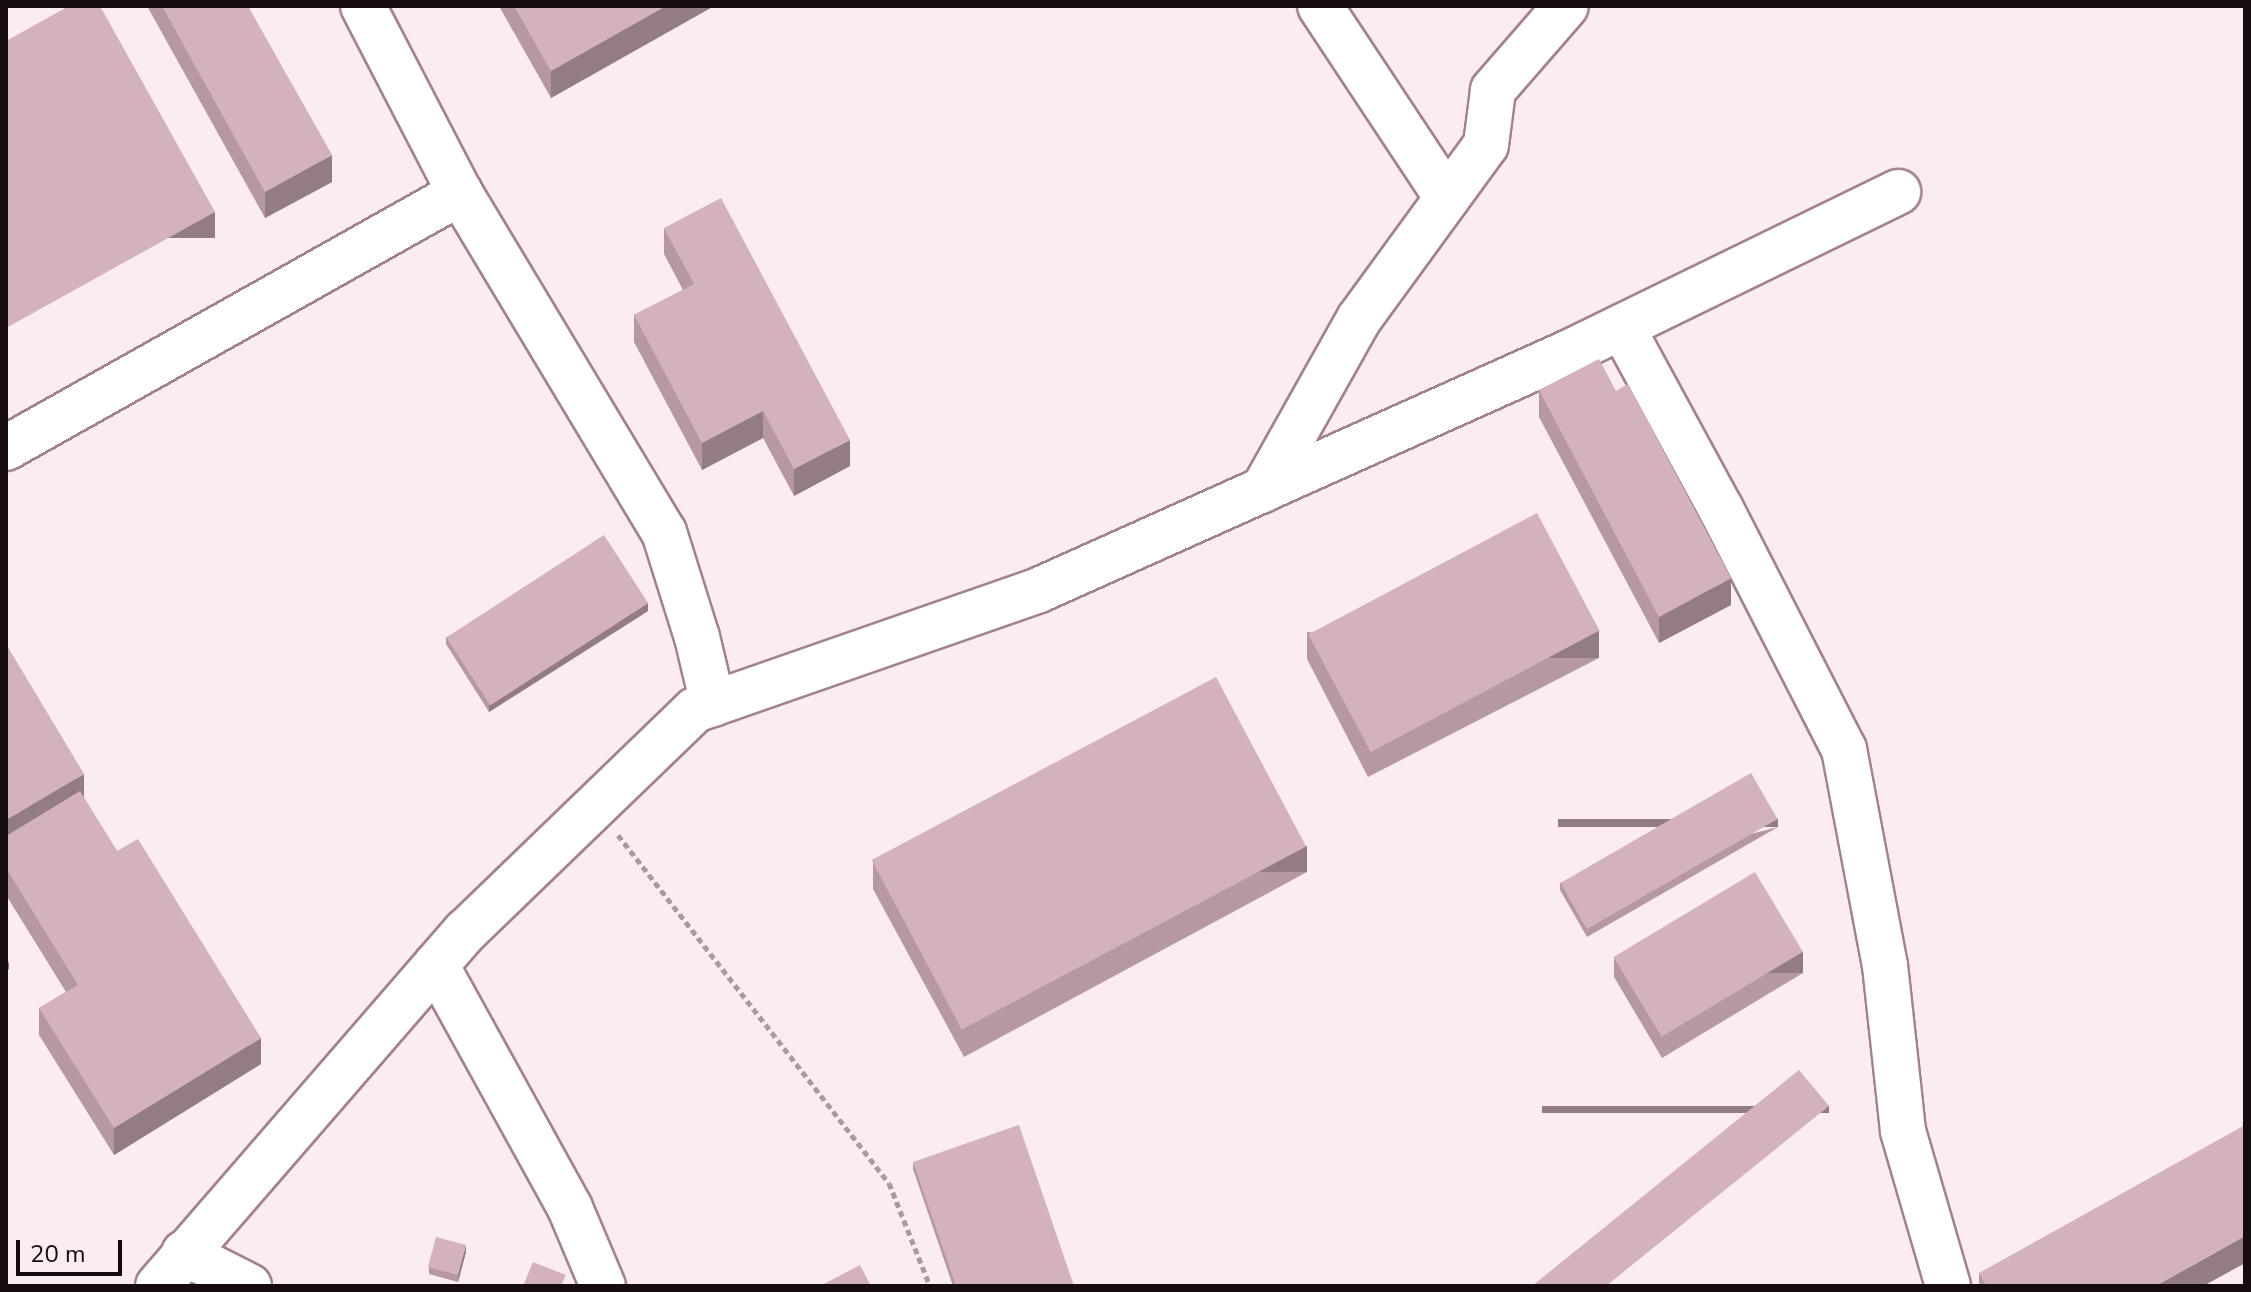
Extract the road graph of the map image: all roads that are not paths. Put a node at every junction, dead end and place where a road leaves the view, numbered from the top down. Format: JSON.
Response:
{"nodes":[{"id":1,"x":363,"y":6,"type":"edge"},
{"id":2,"x":1320,"y":6,"type":"edge"},
{"id":3,"x":1566,"y":6,"type":"edge"},
{"id":4,"x":1898,"y":192,"type":"dead end"},
{"id":5,"x":460,"y":193,"type":"junction"},
{"id":6,"x":1447,"y":198,"type":"junction"},
{"id":7,"x":1622,"y":327,"type":"junction"},
{"id":8,"x":6,"y":448,"type":"edge"},
{"id":9,"x":1263,"y":490,"type":"junction"},
{"id":10,"x":713,"y":704,"type":"junction"},
{"id":11,"x":436,"y":965,"type":"junction"},
{"id":12,"x":171,"y":1269,"type":"edge"},
{"id":13,"x":249,"y":1286,"type":"edge"},
{"id":14,"x":603,"y":1286,"type":"edge"},
{"id":15,"x":1948,"y":1286,"type":"edge"}],
"edges":[{"from":1,"to":5,"type":"lane"},
{"from":2,"to":6,"type":"lane"},
{"from":3,"to":6,"type":"lane"},
{"from":4,"to":7,"type":"lane"},
{"from":5,"to":8,"type":"lane"},
{"from":5,"to":10,"type":"lane"},
{"from":6,"to":9,"type":"lane"},
{"from":7,"to":9,"type":"lane"},
{"from":7,"to":15,"type":"lane"},
{"from":9,"to":10,"type":"lane"},
{"from":10,"to":11,"type":"lane"},
{"from":11,"to":12,"type":"lane"},
{"from":11,"to":14,"type":"lane"},
{"from":12,"to":13,"type":"lane"}]}
